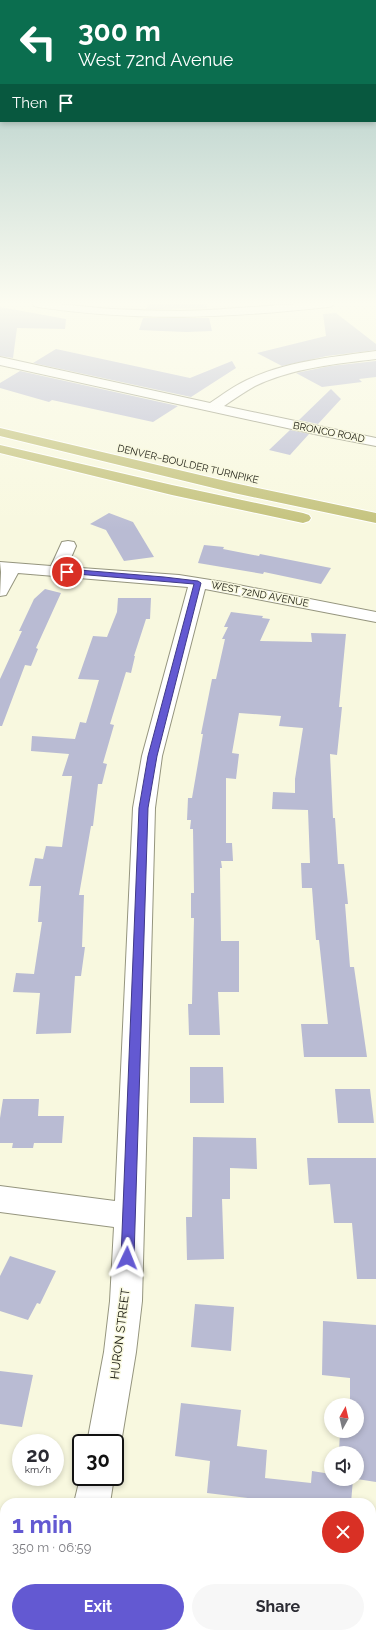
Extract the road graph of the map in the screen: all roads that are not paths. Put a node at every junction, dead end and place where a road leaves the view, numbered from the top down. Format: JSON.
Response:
{"nodes":[{"id":1,"x":85,"y":379,"type":"edge"},
{"id":2,"x":261,"y":379,"type":"edge"},
{"id":3,"x":213,"y":407,"type":"junction"},
{"id":4,"x":0,"y":420,"type":"edge"},
{"id":5,"x":0,"y":432,"type":"edge"},
{"id":6,"x":376,"y":442,"type":"edge"},
{"id":7,"x":0,"y":450,"type":"edge"},
{"id":8,"x":376,"y":504,"type":"edge"},
{"id":9,"x":376,"y":518,"type":"edge"},
{"id":10,"x":376,"y":532,"type":"edge"},
{"id":11,"x":68,"y":546,"type":"dead end"},
{"id":12,"x":6,"y":567,"type":"edge"},
{"id":13,"x":57,"y":571,"type":"junction"},
{"id":14,"x":198,"y":583,"type":"junction"},
{"id":15,"x":0,"y":592,"type":"edge"},
{"id":16,"x":376,"y":617,"type":"edge"},
{"id":17,"x":0,"y":1198,"type":"edge"},
{"id":18,"x":129,"y":1216,"type":"junction"},
{"id":19,"x":106,"y":1434,"type":"edge"},
{"id":20,"x":95,"y":1486,"type":"edge"},
{"id":21,"x":93,"y":1498,"type":"edge"}],
"edges":[{"from":1,"to":3,"type":"street","name":"BRONCO ROAD"},
{"from":2,"to":3,"type":"street"},
{"from":3,"to":6,"type":"street","name":"BRONCO ROAD"},
{"from":4,"to":8,"type":"highway","name":"DENVER–BOULDER TURNPIKE"},
{"from":5,"to":9,"type":"highway"},
{"from":7,"to":10,"type":"highway"},
{"from":11,"to":13,"type":"street"},
{"from":12,"to":13,"type":"street","name":"WEST 72ND AVENUE"},
{"from":12,"to":15,"type":"street"},
{"from":13,"to":14,"type":"street","name":"WEST 72ND AVENUE"},
{"from":14,"to":16,"type":"street","name":"WEST 72ND AVENUE"},
{"from":14,"to":18,"type":"street","name":"HURON STREET"},
{"from":17,"to":18,"type":"street"},
{"from":18,"to":19,"type":"street","name":"HURON STREET"},
{"from":20,"to":21,"type":"street"}]}
